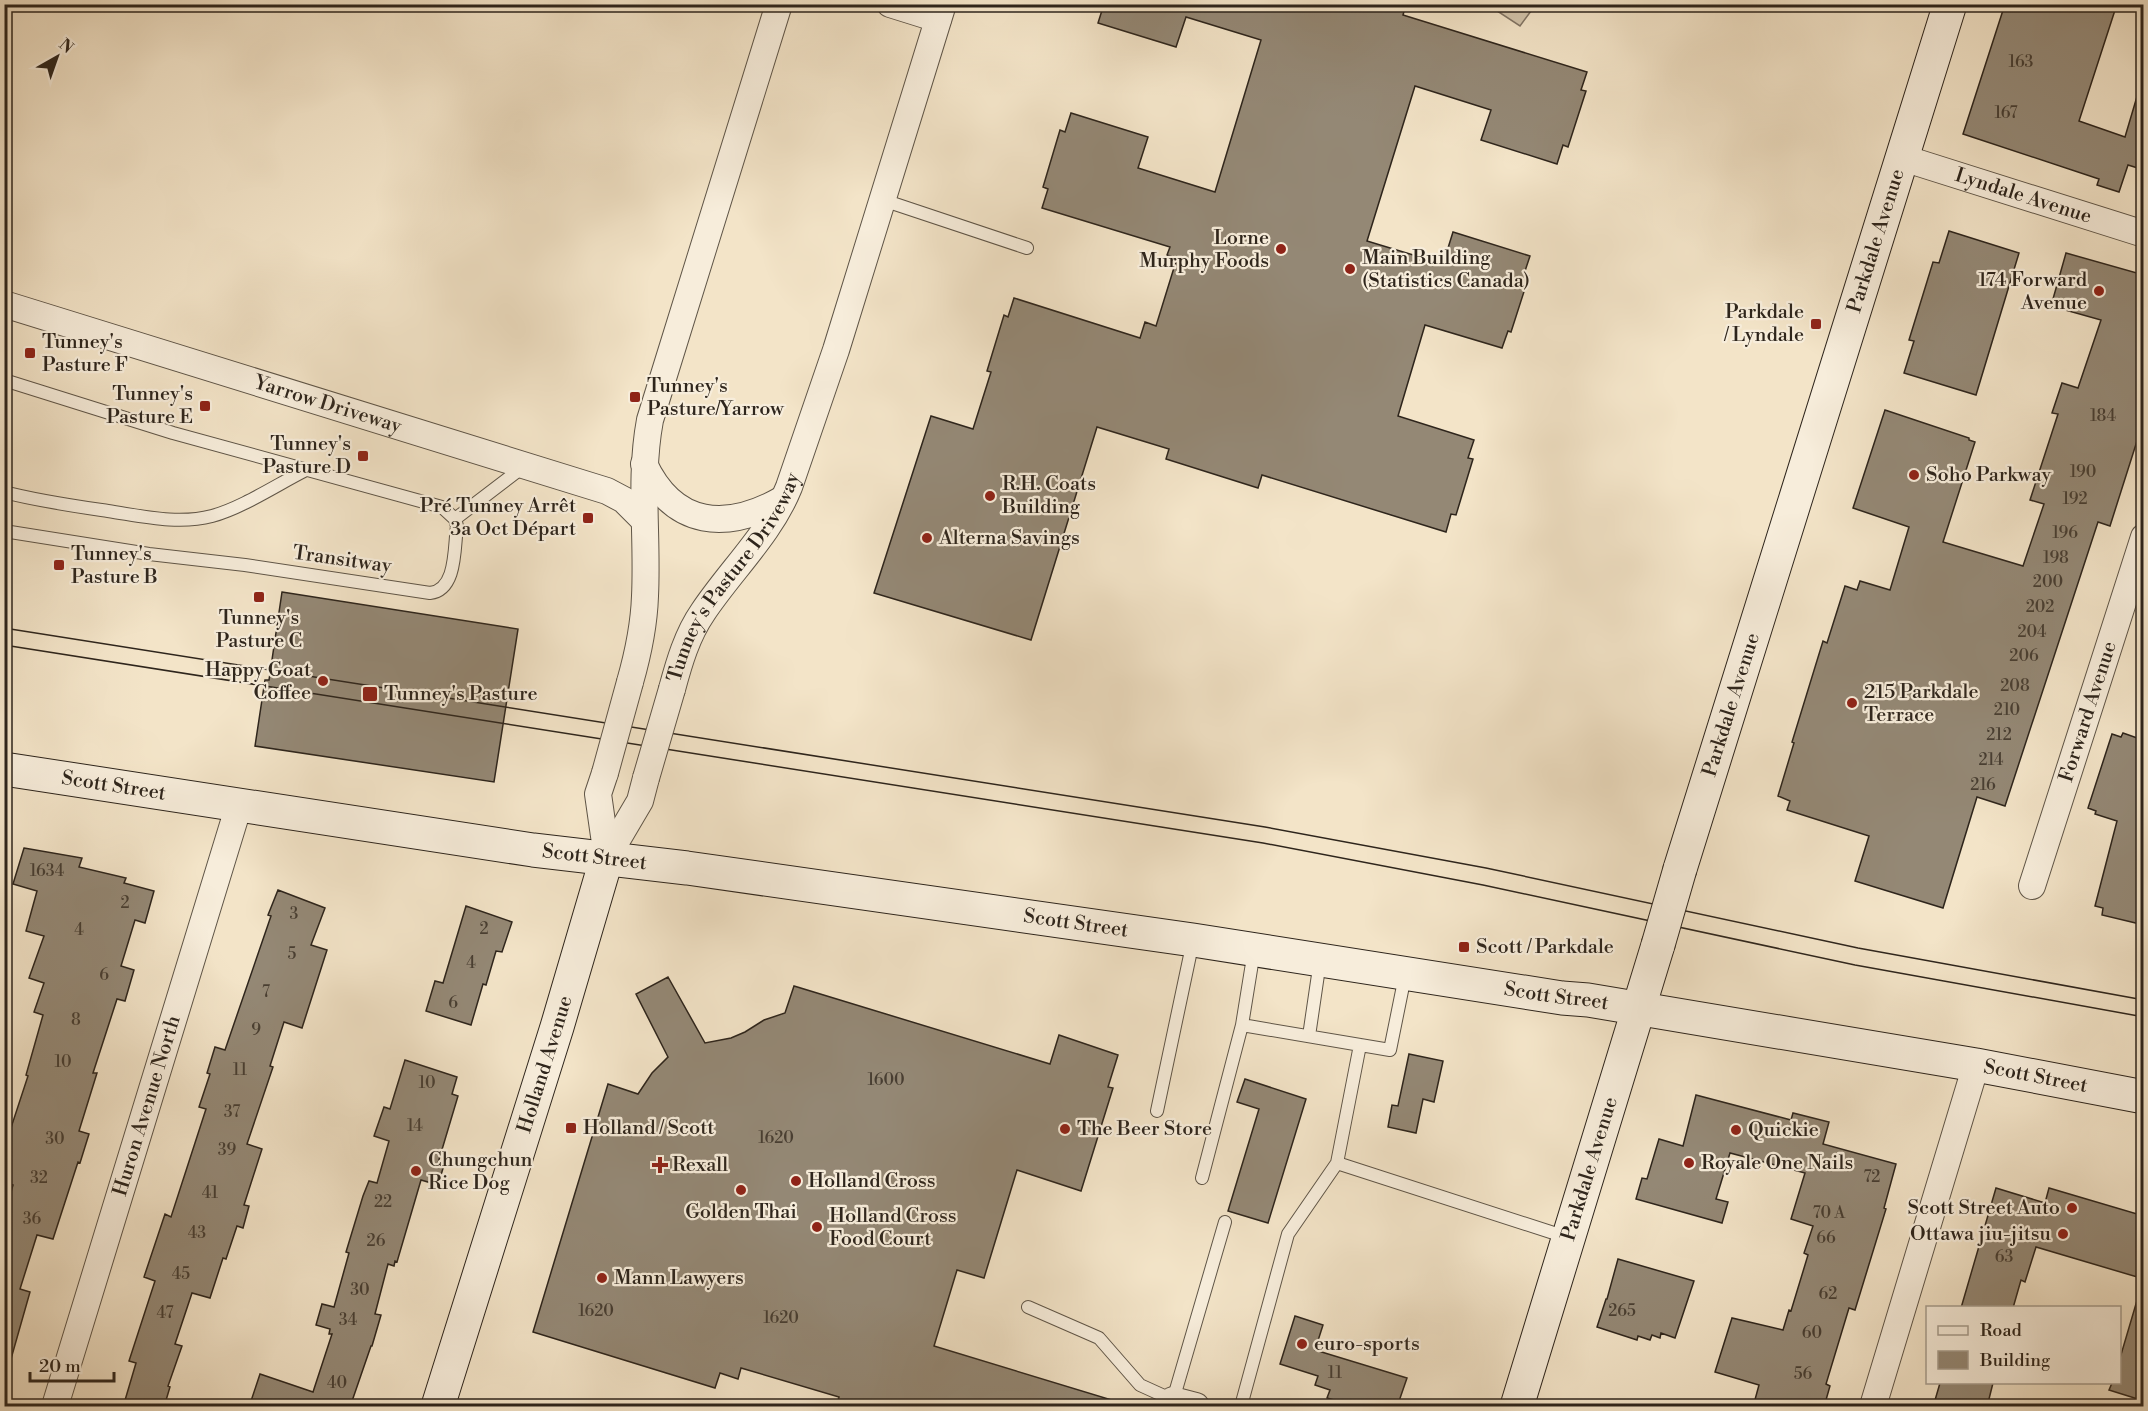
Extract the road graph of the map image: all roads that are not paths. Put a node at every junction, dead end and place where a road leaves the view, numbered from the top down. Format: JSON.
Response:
{"nodes":[{"id":1,"x":779,"y":4,"type":"edge"},
{"id":2,"x":890,"y":4,"type":"edge"},
{"id":3,"x":1950,"y":4,"type":"edge"},
{"id":4,"x":940,"y":12,"type":"edge"},
{"id":5,"x":1903,"y":158,"type":"junction"},
{"id":6,"x":883,"y":200,"type":"junction"},
{"id":7,"x":2144,"y":234,"type":"edge"},
{"id":8,"x":1027,"y":248,"type":"dead end"},
{"id":9,"x":4,"y":304,"type":"edge"},
{"id":10,"x":4,"y":380,"type":"edge"},
{"id":11,"x":644,"y":463,"type":"junction"},
{"id":12,"x":523,"y":466,"type":"junction"},
{"id":13,"x":306,"y":470,"type":"junction"},
{"id":14,"x":4,"y":492,"type":"edge"},
{"id":15,"x":784,"y":499,"type":"junction"},
{"id":16,"x":455,"y":519,"type":"junction"},
{"id":17,"x":644,"y":520,"type":"junction"},
{"id":18,"x":4,"y":531,"type":"edge"},
{"id":19,"x":2144,"y":537,"type":"edge"},
{"id":20,"x":4,"y":769,"type":"edge"},
{"id":21,"x":239,"y":805,"type":"junction"},
{"id":22,"x":607,"y":857,"type":"junction"},
{"id":23,"x":2032,"y":886,"type":"dead end"},
{"id":24,"x":1193,"y":940,"type":"junction"},
{"id":25,"x":1254,"y":950,"type":"junction"},
{"id":26,"x":1321,"y":960,"type":"junction"},
{"id":27,"x":1406,"y":974,"type":"junction"},
{"id":28,"x":1639,"y":1009,"type":"junction"},
{"id":29,"x":1242,"y":1025,"type":"junction"},
{"id":30,"x":1309,"y":1036,"type":"junction"},
{"id":31,"x":1360,"y":1045,"type":"junction"},
{"id":32,"x":1976,"y":1065,"type":"junction"},
{"id":33,"x":2144,"y":1097,"type":"edge"},
{"id":34,"x":1156,"y":1111,"type":"dead end"},
{"id":35,"x":1337,"y":1164,"type":"junction"},
{"id":36,"x":1202,"y":1178,"type":"dead end"},
{"id":37,"x":1225,"y":1222,"type":"dead end"},
{"id":38,"x":1568,"y":1238,"type":"junction"},
{"id":39,"x":1028,"y":1306,"type":"dead end"},
{"id":40,"x":1180,"y":1404,"type":"edge"},
{"id":41,"x":55,"y":1407,"type":"edge"},
{"id":42,"x":438,"y":1407,"type":"edge"},
{"id":43,"x":1241,"y":1407,"type":"edge"},
{"id":44,"x":1517,"y":1407,"type":"edge"},
{"id":45,"x":1873,"y":1407,"type":"edge"}],
"edges":[{"from":1,"to":11,"type":"street"},
{"from":2,"to":4,"type":"street"},
{"from":3,"to":5,"type":"main road","name":"Parkdale Avenue"},
{"from":4,"to":6,"type":"street","name":"Tunney's Pasture Driveway"},
{"from":5,"to":7,"type":"street","name":"Lyndale Avenue"},
{"from":5,"to":28,"type":"main road","name":"Parkdale Avenue","bridge":true},
{"from":6,"to":8,"type":"lane"},
{"from":6,"to":15,"type":"street","name":"Tunney's Pasture Driveway"},
{"from":9,"to":12,"type":"street","name":"Yarrow Driveway"},
{"from":10,"to":13,"type":"lane"},
{"from":11,"to":15,"type":"street"},
{"from":11,"to":17,"type":"street"},
{"from":12,"to":16,"type":"lane"},
{"from":12,"to":17,"type":"street","name":"Yarrow Driveway"},
{"from":13,"to":14,"type":"lane"},
{"from":13,"to":16,"type":"lane"},
{"from":15,"to":22,"type":"street","name":"Tunney's Pasture Driveway","bridge":true},
{"from":16,"to":18,"type":"lane","name":"Transitway"},
{"from":17,"to":22,"type":"street","bridge":true},
{"from":19,"to":23,"type":"street","name":"Forward Avenue"},
{"from":20,"to":21,"type":"main road","name":"Scott Street"},
{"from":21,"to":22,"type":"main road","name":"Scott Street"},
{"from":21,"to":41,"type":"street","name":"Huron Avenue North"},
{"from":22,"to":24,"type":"main road","name":"Scott Street"},
{"from":22,"to":42,"type":"main road","name":"Holland Avenue"},
{"from":24,"to":25,"type":"main road","name":"Scott Street"},
{"from":24,"to":34,"type":"lane"},
{"from":25,"to":26,"type":"main road","name":"Scott Street"},
{"from":25,"to":29,"type":"lane"},
{"from":26,"to":27,"type":"main road","name":"Scott Street"},
{"from":26,"to":30,"type":"lane"},
{"from":27,"to":28,"type":"main road","name":"Scott Street"},
{"from":27,"to":31,"type":"lane"},
{"from":28,"to":32,"type":"main road","name":"Scott Street"},
{"from":28,"to":38,"type":"main road","name":"Parkdale Avenue"},
{"from":29,"to":30,"type":"lane"},
{"from":29,"to":36,"type":"lane"},
{"from":30,"to":31,"type":"lane"},
{"from":31,"to":35,"type":"lane"},
{"from":32,"to":33,"type":"main road","name":"Scott Street"},
{"from":32,"to":45,"type":"street"},
{"from":35,"to":38,"type":"lane"},
{"from":35,"to":43,"type":"lane"},
{"from":37,"to":40,"type":"lane"},
{"from":38,"to":44,"type":"main road","name":"Parkdale Avenue"},
{"from":39,"to":40,"type":"lane"}]}
